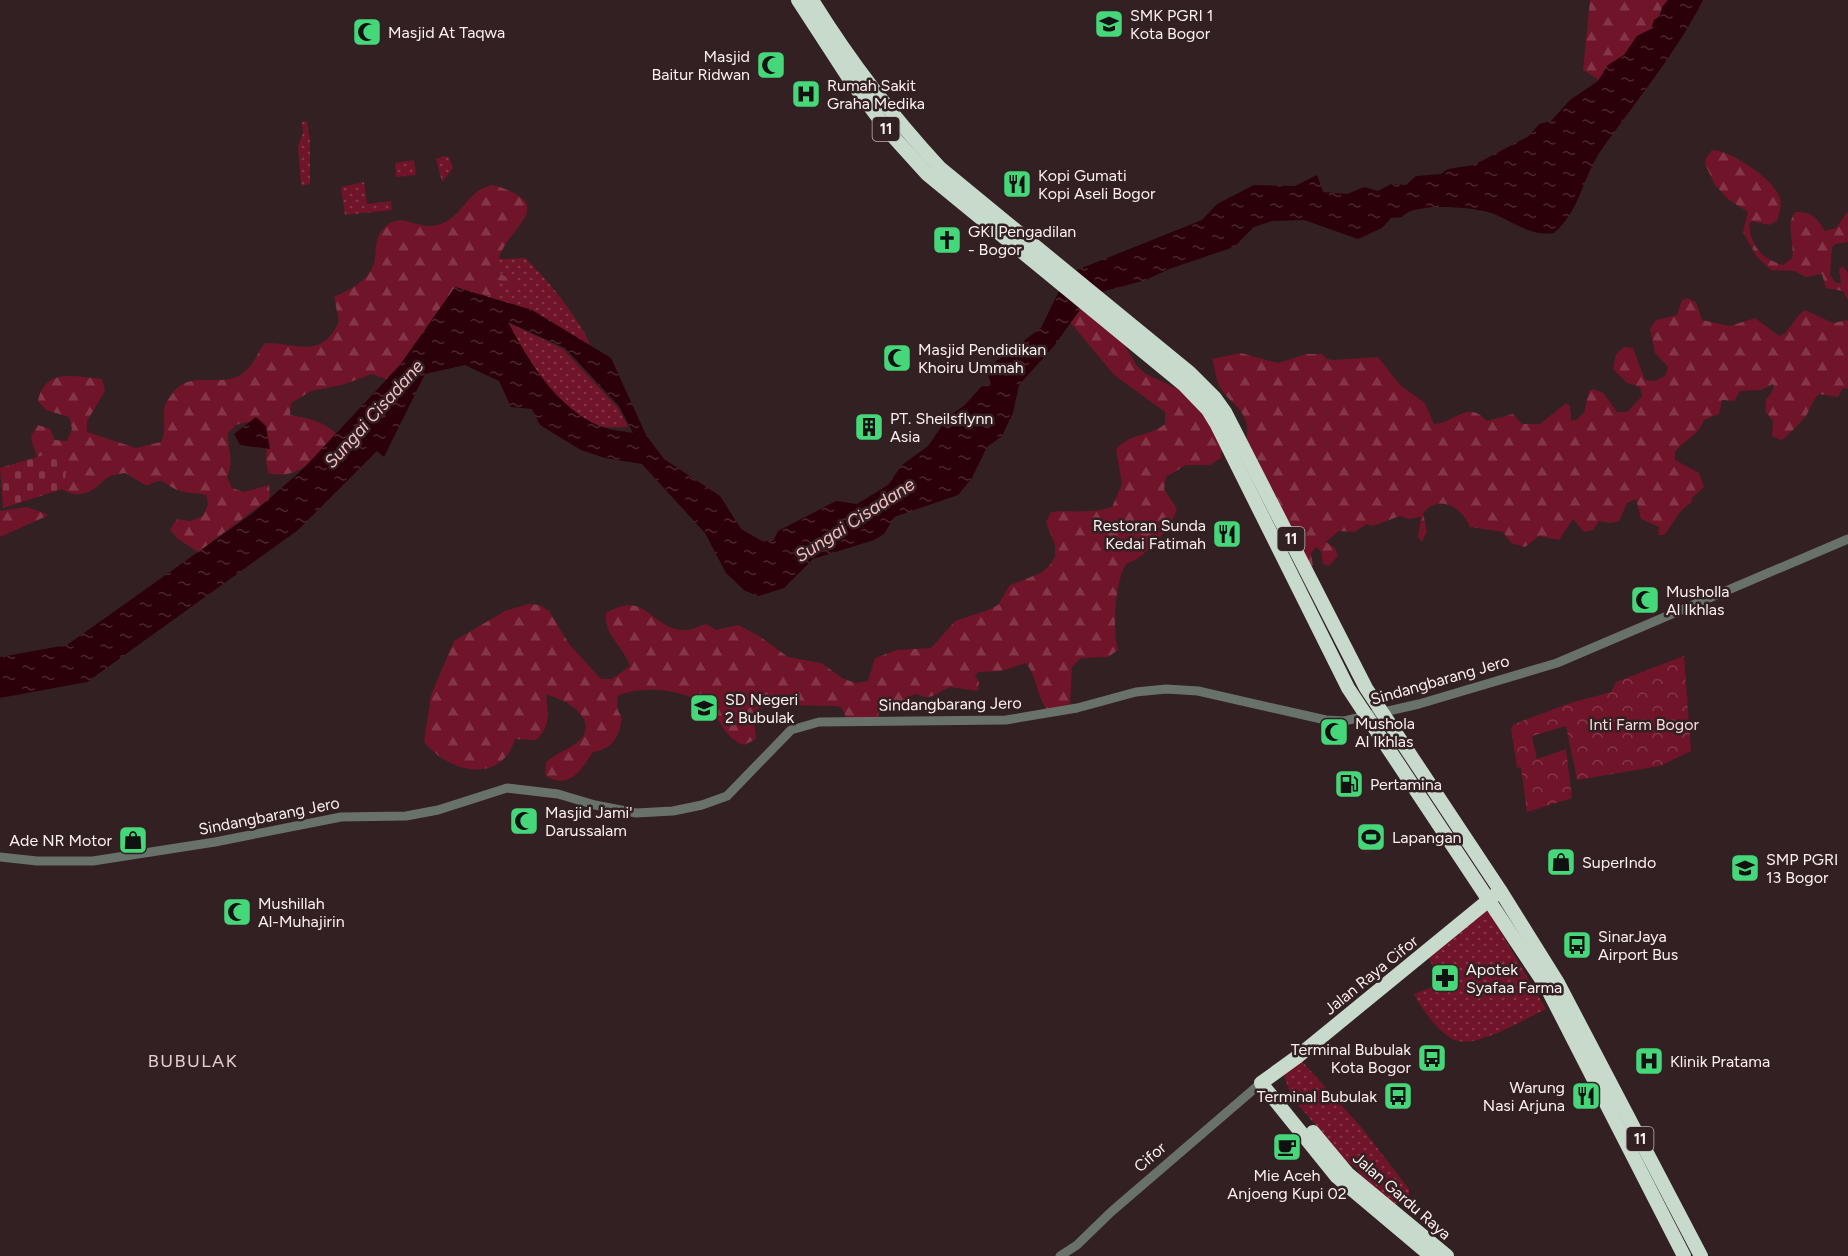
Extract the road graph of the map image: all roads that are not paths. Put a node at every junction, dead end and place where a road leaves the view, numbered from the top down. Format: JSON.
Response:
{"nodes":[{"id":1,"x":803,"y":1,"type":"edge"},
{"id":2,"x":1186,"y":379,"type":"junction"},
{"id":3,"x":1848,"y":539,"type":"edge"},
{"id":4,"x":1382,"y":712,"type":"junction"},
{"id":5,"x":1366,"y":716,"type":"junction"},
{"id":6,"x":0,"y":857,"type":"edge"},
{"id":7,"x":1495,"y":895,"type":"junction"},
{"id":8,"x":1265,"y":1080,"type":"junction"},
{"id":9,"x":1060,"y":1256,"type":"edge"},
{"id":10,"x":1431,"y":1256,"type":"edge"},
{"id":11,"x":1447,"y":1256,"type":"edge"},
{"id":12,"x":1684,"y":1256,"type":"edge"},
{"id":13,"x":1701,"y":1256,"type":"edge"}],
"edges":[{"from":1,"to":2,"type":"highway","number":"11"},
{"from":2,"to":4,"type":"highway","number":"11"},
{"from":2,"to":5,"type":"highway","number":"11"},
{"from":3,"to":4,"type":"street","name":"Sindangbarang Jero"},
{"from":4,"to":5,"type":"street","name":"Sindangbarang Jero"},
{"from":4,"to":7,"type":"highway","number":"11"},
{"from":5,"to":6,"type":"street","name":"Sindangbarang Jero"},
{"from":5,"to":7,"type":"highway","number":"11"},
{"from":7,"to":8,"type":"highway","name":"Jalan Raya Cifor"},
{"from":7,"to":12,"type":"highway","number":"11"},
{"from":7,"to":13,"type":"highway","number":"11"},
{"from":8,"to":9,"type":"street","name":"Cifor"},
{"from":8,"to":10,"type":"highway","name":"Jalan Gardu Raya"},
{"from":8,"to":11,"type":"highway","name":"Jalan Gardu Raya"}]}
